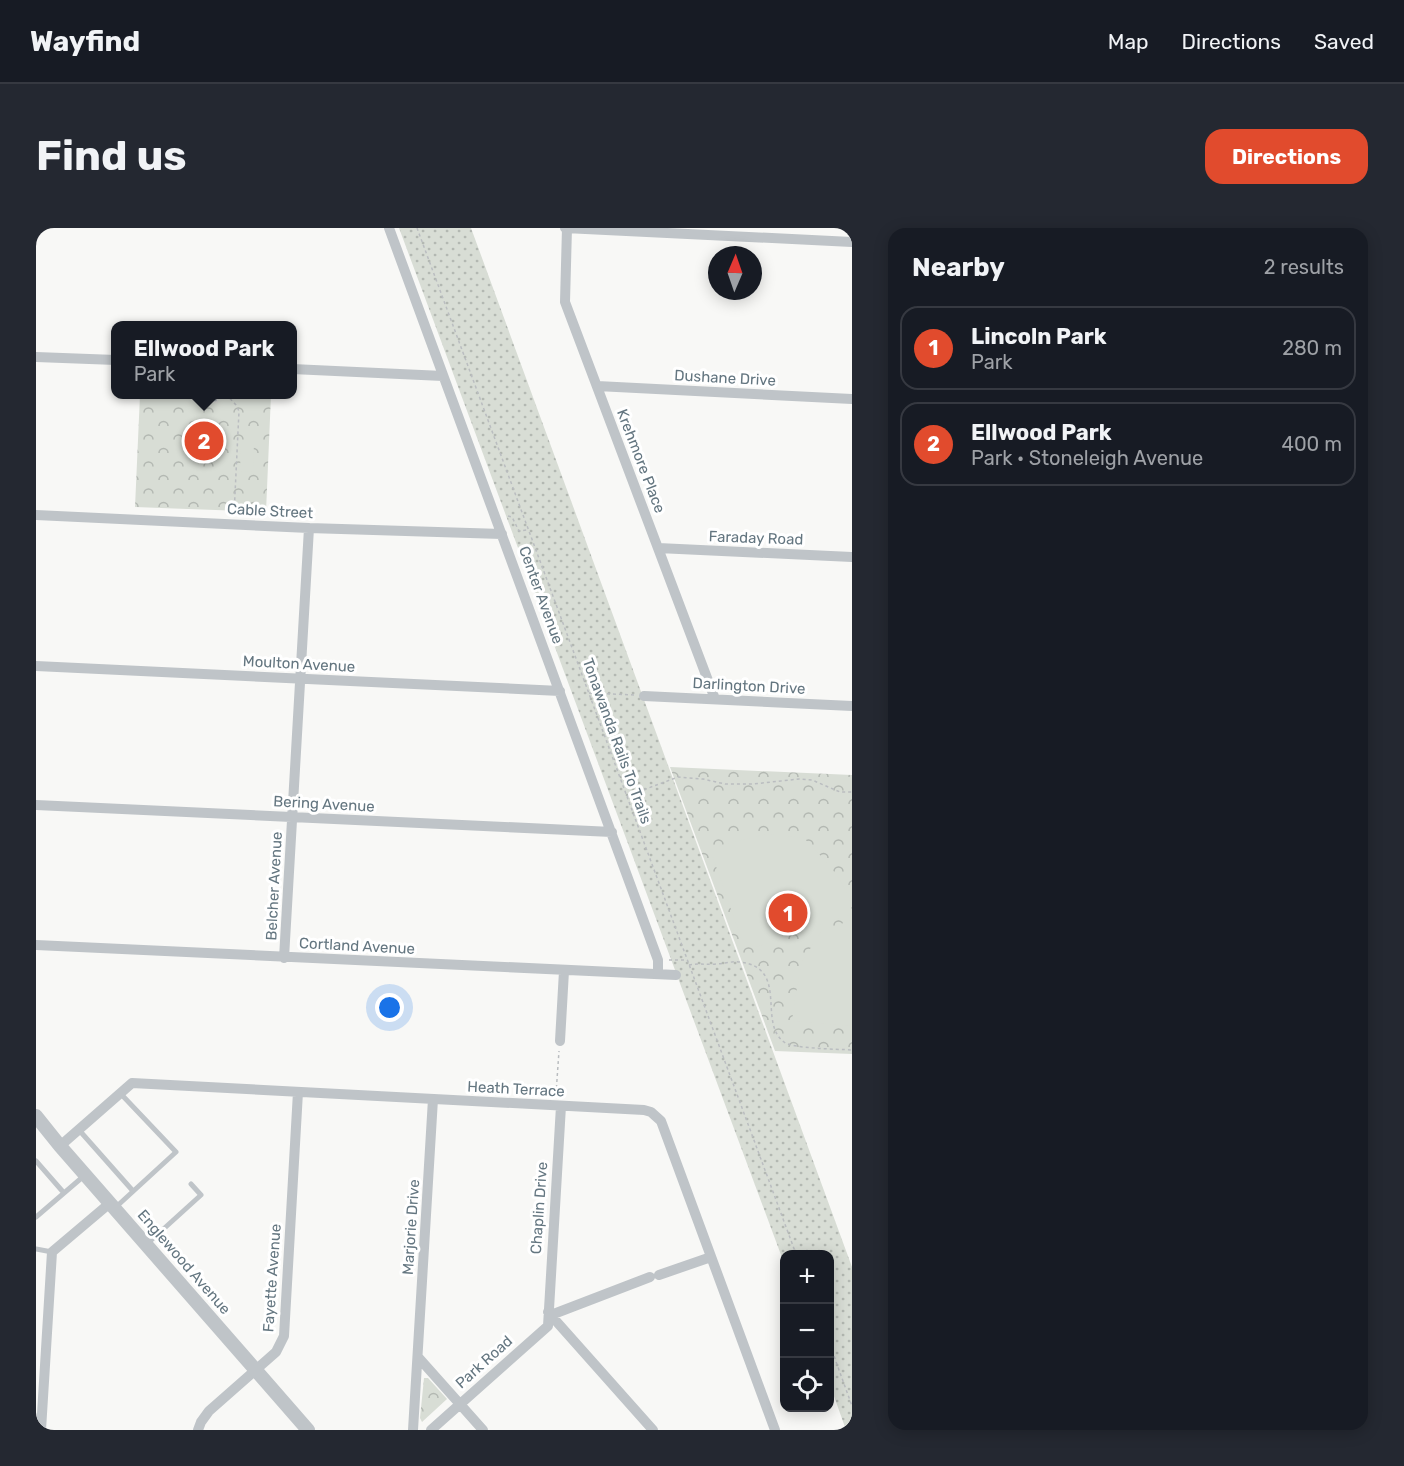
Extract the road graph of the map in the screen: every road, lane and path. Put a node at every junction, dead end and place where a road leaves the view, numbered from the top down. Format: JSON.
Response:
{"nodes":[{"id":1,"x":389,"y":228,"type":"edge"},
{"id":2,"x":417,"y":228,"type":"edge"},
{"id":3,"x":566,"y":228,"type":"edge"},
{"id":4,"x":852,"y":242,"type":"edge"},
{"id":5,"x":36,"y":357,"type":"edge"},
{"id":6,"x":111,"y":360,"type":"edge"},
{"id":7,"x":297,"y":369,"type":"edge"},
{"id":8,"x":443,"y":376,"type":"junction"},
{"id":9,"x":597,"y":386,"type":"junction"},
{"id":10,"x":231,"y":399,"type":"edge"},
{"id":11,"x":852,"y":399,"type":"edge"},
{"id":12,"x":36,"y":515,"type":"edge"},
{"id":13,"x":234,"y":516,"type":"dead end"},
{"id":14,"x":505,"y":517,"type":"dead end"},
{"id":15,"x":309,"y":528,"type":"junction"},
{"id":16,"x":528,"y":530,"type":"junction"},
{"id":17,"x":502,"y":534,"type":"junction"},
{"id":18,"x":658,"y":548,"type":"junction"},
{"id":19,"x":852,"y":557,"type":"edge"},
{"id":20,"x":36,"y":666,"type":"edge"},
{"id":21,"x":301,"y":679,"type":"junction"},
{"id":22,"x":560,"y":691,"type":"junction"},
{"id":23,"x":588,"y":693,"type":"junction"},
{"id":24,"x":644,"y":696,"type":"joint"},
{"id":25,"x":715,"y":699,"type":"junction"},
{"id":26,"x":852,"y":706,"type":"edge"},
{"id":27,"x":852,"y":792,"type":"edge"},
{"id":28,"x":626,"y":796,"type":"junction"},
{"id":29,"x":36,"y":805,"type":"edge"},
{"id":30,"x":293,"y":818,"type":"junction"},
{"id":31,"x":612,"y":832,"type":"junction"},
{"id":32,"x":36,"y":945,"type":"edge"},
{"id":33,"x":284,"y":958,"type":"junction"},
{"id":34,"x":664,"y":960,"type":"dead end"},
{"id":35,"x":686,"y":960,"type":"junction"},
{"id":36,"x":688,"y":965,"type":"junction"},
{"id":37,"x":564,"y":971,"type":"junction"},
{"id":38,"x":658,"y":974,"type":"junction"},
{"id":39,"x":676,"y":975,"type":"dead end"},
{"id":40,"x":560,"y":1041,"type":"joint"},
{"id":41,"x":852,"y":1050,"type":"edge"},
{"id":42,"x":298,"y":1092,"type":"junction"},
{"id":43,"x":120,"y":1093,"type":"junction"},
{"id":44,"x":434,"y":1099,"type":"junction"},
{"id":45,"x":558,"y":1106,"type":"junction"},
{"id":46,"x":38,"y":1122,"type":"edge"},
{"id":47,"x":79,"y":1130,"type":"junction"},
{"id":48,"x":60,"y":1146,"type":"junction"},
{"id":49,"x":36,"y":1161,"type":"edge"},
{"id":50,"x":86,"y":1175,"type":"junction"},
{"id":51,"x":191,"y":1184,"type":"dead end"},
{"id":52,"x":134,"y":1191,"type":"junction"},
{"id":53,"x":64,"y":1193,"type":"junction"},
{"id":54,"x":112,"y":1205,"type":"junction"},
{"id":55,"x":36,"y":1217,"type":"edge"},
{"id":56,"x":146,"y":1244,"type":"junction"},
{"id":57,"x":36,"y":1249,"type":"edge"},
{"id":58,"x":795,"y":1250,"type":"edge"},
{"id":59,"x":52,"y":1252,"type":"junction"},
{"id":60,"x":711,"y":1257,"type":"junction"},
{"id":61,"x":550,"y":1314,"type":"junction"},
{"id":62,"x":418,"y":1357,"type":"junction"},
{"id":63,"x":834,"y":1357,"type":"edge"},
{"id":64,"x":256,"y":1371,"type":"junction"},
{"id":65,"x":460,"y":1404,"type":"junction"},
{"id":66,"x":852,"y":1407,"type":"edge"},
{"id":67,"x":40,"y":1430,"type":"edge"},
{"id":68,"x":198,"y":1430,"type":"edge"},
{"id":69,"x":308,"y":1430,"type":"edge"},
{"id":70,"x":413,"y":1430,"type":"edge"},
{"id":71,"x":431,"y":1430,"type":"edge"},
{"id":72,"x":483,"y":1430,"type":"edge"},
{"id":73,"x":653,"y":1430,"type":"edge"},
{"id":74,"x":775,"y":1430,"type":"edge"}],
"edges":[{"from":1,"to":8,"type":"street","name":"Center Avenue"},
{"from":2,"to":16,"type":"path","name":"Tonawanda Rails To Trails"},
{"from":3,"to":4,"type":"street"},
{"from":3,"to":9,"type":"street","name":"Krehmore Place"},
{"from":5,"to":6,"type":"street"},
{"from":7,"to":8,"type":"street"},
{"from":8,"to":17,"type":"street","name":"Center Avenue"},
{"from":9,"to":11,"type":"street","name":"Dushane Drive"},
{"from":9,"to":18,"type":"street","name":"Krehmore Place"},
{"from":10,"to":13,"type":"path"},
{"from":12,"to":15,"type":"street","name":"Cable Street"},
{"from":14,"to":16,"type":"path"},
{"from":15,"to":17,"type":"street","name":"Cable Street"},
{"from":15,"to":21,"type":"street","name":"Belcher Avenue"},
{"from":16,"to":23,"type":"path","name":"Tonawanda Rails To Trails"},
{"from":17,"to":22,"type":"street","name":"Center Avenue"},
{"from":18,"to":19,"type":"street","name":"Faraday Road"},
{"from":18,"to":25,"type":"street","name":"Krehmore Place"},
{"from":20,"to":21,"type":"street","name":"Moulton Avenue"},
{"from":21,"to":22,"type":"street","name":"Moulton Avenue"},
{"from":21,"to":30,"type":"street","name":"Belcher Avenue"},
{"from":22,"to":31,"type":"street","name":"Center Avenue"},
{"from":23,"to":24,"type":"path"},
{"from":23,"to":28,"type":"path","name":"Tonawanda Rails To Trails"},
{"from":24,"to":25,"type":"street","name":"Darlington Drive"},
{"from":25,"to":26,"type":"street","name":"Darlington Drive"},
{"from":27,"to":28,"type":"path"},
{"from":28,"to":35,"type":"path","name":"Tonawanda Rails To Trails"},
{"from":29,"to":30,"type":"street","name":"Bering Avenue"},
{"from":30,"to":31,"type":"street","name":"Bering Avenue"},
{"from":30,"to":33,"type":"street","name":"Belcher Avenue"},
{"from":31,"to":38,"type":"street","name":"Center Avenue"},
{"from":32,"to":33,"type":"street","name":"Cortland Avenue"},
{"from":33,"to":37,"type":"street","name":"Cortland Avenue"},
{"from":34,"to":35,"type":"path"},
{"from":35,"to":36,"type":"path","name":"Tonawanda Rails To Trails"},
{"from":36,"to":41,"type":"path"},
{"from":36,"to":58,"type":"path","name":"Tonawanda Rails To Trails"},
{"from":37,"to":38,"type":"street","name":"Cortland Avenue"},
{"from":37,"to":40,"type":"street"},
{"from":38,"to":39,"type":"street","name":"Cortland Avenue"},
{"from":40,"to":45,"type":"path"},
{"from":42,"to":43,"type":"street","name":"Heath Terrace"},
{"from":42,"to":44,"type":"street","name":"Heath Terrace"},
{"from":42,"to":64,"type":"street","name":"Fayette Avenue"},
{"from":43,"to":47,"type":"street","name":"Heath Terrace"},
{"from":43,"to":52,"type":"lane"},
{"from":44,"to":45,"type":"street","name":"Heath Terrace"},
{"from":44,"to":62,"type":"street","name":"Marjorie Drive"},
{"from":45,"to":60,"type":"street","name":"Heath Terrace"},
{"from":45,"to":61,"type":"street","name":"Chaplin Drive"},
{"from":46,"to":48,"type":"street","name":"Englewood Avenue"},
{"from":47,"to":48,"type":"street","name":"Heath Terrace"},
{"from":47,"to":52,"type":"lane"},
{"from":48,"to":50,"type":"street","name":"Englewood Avenue"},
{"from":49,"to":53,"type":"lane"},
{"from":50,"to":53,"type":"lane"},
{"from":50,"to":54,"type":"street","name":"Englewood Avenue"},
{"from":51,"to":56,"type":"lane"},
{"from":52,"to":54,"type":"lane"},
{"from":53,"to":55,"type":"lane"},
{"from":54,"to":56,"type":"street","name":"Englewood Avenue"},
{"from":54,"to":59,"type":"street"},
{"from":56,"to":64,"type":"street","name":"Englewood Avenue"},
{"from":57,"to":59,"type":"lane"},
{"from":59,"to":67,"type":"street"},
{"from":60,"to":61,"type":"street"},
{"from":60,"to":74,"type":"street","name":"Heath Terrace"},
{"from":61,"to":65,"type":"street","name":"Park Road"},
{"from":61,"to":73,"type":"street"},
{"from":62,"to":65,"type":"street"},
{"from":62,"to":70,"type":"street","name":"Marjorie Drive"},
{"from":63,"to":66,"type":"path"},
{"from":64,"to":68,"type":"street","name":"Fayette Avenue"},
{"from":64,"to":69,"type":"street","name":"Englewood Avenue"},
{"from":65,"to":71,"type":"street","name":"Park Road"},
{"from":65,"to":72,"type":"street"}]}
